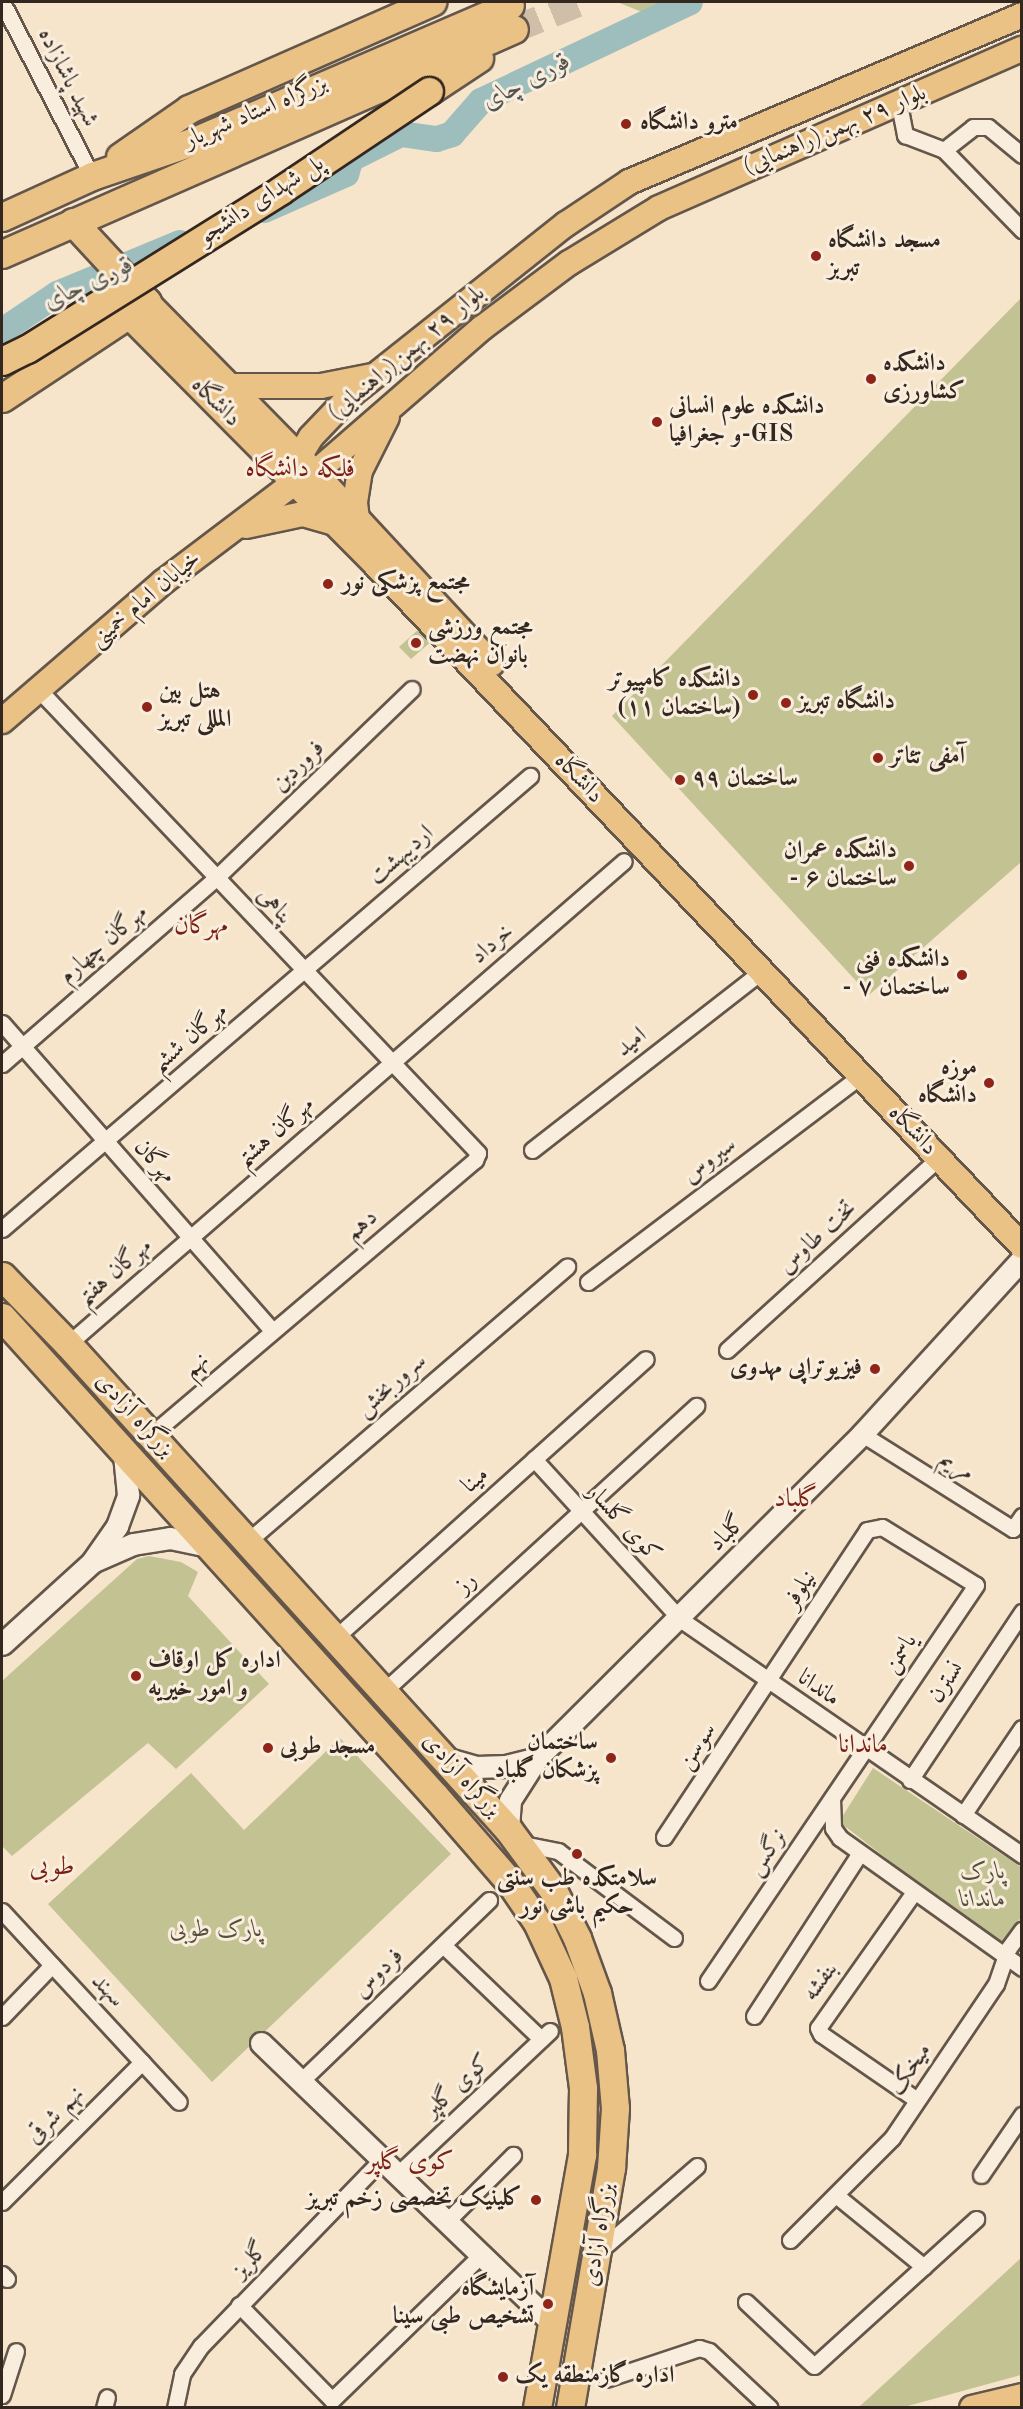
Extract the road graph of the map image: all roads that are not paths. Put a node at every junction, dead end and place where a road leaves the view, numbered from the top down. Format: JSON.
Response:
{"nodes":[{"id":1,"x":3,"y":2,"type":"edge"},
{"id":2,"x":432,"y":2,"type":"edge"},
{"id":3,"x":1022,"y":15,"type":"edge"},
{"id":4,"x":512,"y":17,"type":"junction"},
{"id":5,"x":1022,"y":49,"type":"edge"},
{"id":6,"x":899,"y":104,"type":"junction"},
{"id":7,"x":944,"y":150,"type":"junction"},
{"id":8,"x":1022,"y":155,"type":"edge"},
{"id":9,"x":92,"y":176,"type":"junction"},
{"id":10,"x":2,"y":217,"type":"edge"},
{"id":11,"x":73,"y":222,"type":"junction"},
{"id":12,"x":1022,"y":230,"type":"edge"},
{"id":13,"x":2,"y":254,"type":"edge"},
{"id":14,"x":138,"y":309,"type":"junction"},
{"id":15,"x":2,"y":361,"type":"edge"},
{"id":16,"x":377,"y":375,"type":"junction"},
{"id":17,"x":227,"y":386,"type":"junction"},
{"id":18,"x":8,"y":394,"type":"edge"},
{"id":19,"x":352,"y":394,"type":"junction"},
{"id":20,"x":384,"y":413,"type":"junction"},
{"id":21,"x":303,"y":471,"type":"junction"},
{"id":22,"x":346,"y":521,"type":"junction"},
{"id":23,"x":232,"y":530,"type":"junction"},
{"id":24,"x":412,"y":689,"type":"dead end"},
{"id":25,"x":39,"y":690,"type":"junction"},
{"id":26,"x":2,"y":721,"type":"edge"},
{"id":27,"x":530,"y":776,"type":"dead end"},
{"id":28,"x":624,"y":861,"type":"dead end"},
{"id":29,"x":216,"y":878,"type":"junction"},
{"id":30,"x":304,"y":971,"type":"junction"},
{"id":31,"x":761,"y":972,"type":"junction"},
{"id":32,"x":2,"y":1023,"type":"edge"},
{"id":33,"x":22,"y":1047,"type":"junction"},
{"id":34,"x":391,"y":1063,"type":"junction"},
{"id":35,"x":2,"y":1064,"type":"edge"},
{"id":36,"x":860,"y":1076,"type":"junction"},
{"id":37,"x":106,"y":1141,"type":"junction"},
{"id":38,"x":532,"y":1150,"type":"dead end"},
{"id":39,"x":478,"y":1153,"type":"joint"},
{"id":40,"x":938,"y":1160,"type":"junction"},
{"id":41,"x":2,"y":1229,"type":"edge"},
{"id":42,"x":1022,"y":1235,"type":"edge"},
{"id":43,"x":191,"y":1237,"type":"junction"},
{"id":44,"x":1022,"y":1246,"type":"edge"},
{"id":45,"x":1022,"y":1259,"type":"edge"},
{"id":46,"x":567,"y":1267,"type":"dead end"},
{"id":47,"x":6,"y":1279,"type":"edge"},
{"id":48,"x":588,"y":1282,"type":"dead end"},
{"id":49,"x":2,"y":1317,"type":"edge"},
{"id":50,"x":273,"y":1331,"type":"junction"},
{"id":51,"x":68,"y":1344,"type":"junction"},
{"id":52,"x":727,"y":1350,"type":"dead end"},
{"id":53,"x":646,"y":1359,"type":"dead end"},
{"id":54,"x":696,"y":1406,"type":"dead end"},
{"id":55,"x":862,"y":1434,"type":"junction"},
{"id":56,"x":151,"y":1435,"type":"junction"},
{"id":57,"x":124,"y":1455,"type":"junction"},
{"id":58,"x":534,"y":1460,"type":"junction"},
{"id":59,"x":580,"y":1512,"type":"junction"},
{"id":60,"x":1022,"y":1516,"type":"edge"},
{"id":61,"x":248,"y":1541,"type":"junction"},
{"id":62,"x":213,"y":1547,"type":"junction"},
{"id":63,"x":92,"y":1562,"type":"junction"},
{"id":64,"x":976,"y":1585,"type":"joint"},
{"id":65,"x":1022,"y":1612,"type":"edge"},
{"id":66,"x":680,"y":1619,"type":"junction"},
{"id":67,"x":5,"y":1635,"type":"edge"},
{"id":68,"x":336,"y":1637,"type":"junction"},
{"id":69,"x":769,"y":1682,"type":"junction"},
{"id":70,"x":384,"y":1691,"type":"junction"},
{"id":71,"x":1022,"y":1728,"type":"edge"},
{"id":72,"x":865,"y":1749,"type":"junction"},
{"id":73,"x":537,"y":1758,"type":"junction"},
{"id":74,"x":453,"y":1767,"type":"junction"},
{"id":75,"x":910,"y":1780,"type":"junction"},
{"id":76,"x":435,"y":1796,"type":"junction"},
{"id":77,"x":479,"y":1797,"type":"junction"},
{"id":78,"x":832,"y":1798,"type":"junction"},
{"id":79,"x":963,"y":1815,"type":"junction"},
{"id":80,"x":454,"y":1818,"type":"junction"},
{"id":81,"x":513,"y":1836,"type":"junction"},
{"id":82,"x":664,"y":1837,"type":"dead end"},
{"id":83,"x":860,"y":1853,"type":"junction"},
{"id":84,"x":1022,"y":1855,"type":"edge"},
{"id":85,"x":914,"y":1892,"type":"junction"},
{"id":86,"x":489,"y":1900,"type":"dead end"},
{"id":87,"x":2,"y":1911,"type":"edge"},
{"id":88,"x":1022,"y":1930,"type":"edge"},
{"id":89,"x":674,"y":1938,"type":"dead end"},
{"id":90,"x":443,"y":1945,"type":"junction"},
{"id":91,"x":1005,"y":1957,"type":"junction"},
{"id":92,"x":52,"y":1965,"type":"junction"},
{"id":93,"x":1022,"y":1968,"type":"edge"},
{"id":94,"x":708,"y":1981,"type":"dead end"},
{"id":95,"x":754,"y":2016,"type":"dead end"},
{"id":96,"x":2,"y":2017,"type":"edge"},
{"id":97,"x":261,"y":2043,"type":"dead end"},
{"id":98,"x":141,"y":2062,"type":"junction"},
{"id":99,"x":301,"y":2081,"type":"junction"},
{"id":100,"x":917,"y":2100,"type":"junction"},
{"id":101,"x":179,"y":2102,"type":"dead end"},
{"id":102,"x":1022,"y":2115,"type":"edge"},
{"id":103,"x":513,"y":2155,"type":"dead end"},
{"id":104,"x":381,"y":2160,"type":"junction"},
{"id":105,"x":697,"y":2166,"type":"dead end"},
{"id":106,"x":397,"y":2175,"type":"junction"},
{"id":107,"x":981,"y":2175,"type":"dead end"},
{"id":108,"x":837,"y":2196,"type":"junction"},
{"id":109,"x":2,"y":2202,"type":"edge"},
{"id":110,"x":976,"y":2219,"type":"dead end"},
{"id":111,"x":446,"y":2222,"type":"junction"},
{"id":112,"x":790,"y":2240,"type":"dead end"},
{"id":113,"x":598,"y":2252,"type":"junction"},
{"id":114,"x":481,"y":2255,"type":"junction"},
{"id":115,"x":924,"y":2267,"type":"junction"},
{"id":116,"x":746,"y":2302,"type":"dead end"},
{"id":117,"x":239,"y":2305,"type":"junction"},
{"id":118,"x":552,"y":2322,"type":"junction"},
{"id":119,"x":16,"y":2351,"type":"dead end"},
{"id":120,"x":606,"y":2379,"type":"dead end"},
{"id":121,"x":2,"y":2396,"type":"edge"},
{"id":122,"x":1022,"y":2396,"type":"edge"},
{"id":123,"x":175,"y":2408,"type":"edge"},
{"id":124,"x":537,"y":2408,"type":"edge"},
{"id":125,"x":570,"y":2408,"type":"edge"},
{"id":126,"x":770,"y":2408,"type":"edge"},
{"id":127,"x":972,"y":2408,"type":"edge"}],
"edges":[{"from":1,"to":9,"type":"street","name":"شهید پاشازاده"},
{"from":2,"to":9,"type":"highway"},
{"from":3,"to":16,"type":"main road","name":"بلوار ٢٩ بهمن(راهنمایی)"},
{"from":4,"to":9,"type":"highway","name":"بزرگراه استاد شهریار"},
{"from":4,"to":11,"type":"highway"},
{"from":4,"to":15,"type":"highway","name":"پل شهدای دانشجو","bridge":true},
{"from":5,"to":6,"type":"main road","name":"بلوار ٢٩ بهمن(راهنمایی)"},
{"from":6,"to":7,"type":"street"},
{"from":6,"to":20,"type":"main road","name":"بلوار ٢٩ بهمن(راهنمایی)"},
{"from":7,"to":8,"type":"street"},
{"from":7,"to":12,"type":"street"},
{"from":9,"to":10,"type":"highway","name":"بزرگراه استاد شهریار"},
{"from":11,"to":13,"type":"highway"},
{"from":11,"to":14,"type":"highway"},
{"from":14,"to":17,"type":"main road","name":"دانشگاه"},
{"from":14,"to":18,"type":"highway"},
{"from":14,"to":21,"type":"main road","name":"دانشگاه"},
{"from":16,"to":17,"type":"main road"},
{"from":16,"to":19,"type":"main road","name":"بلوار ٢٩ بهمن(راهنمایی)"},
{"from":17,"to":21,"type":"main road","name":"دانشگاه"},
{"from":19,"to":20,"type":"main road"},
{"from":19,"to":21,"type":"main road","name":"بلوار ٢٩ بهمن(راهنمایی)"},
{"from":20,"to":21,"type":"main road","name":"بلوار ٢٩ بهمن(راهنمایی)"},
{"from":20,"to":22,"type":"main road"},
{"from":21,"to":22,"type":"main road","name":"دانشگاه"},
{"from":21,"to":23,"type":"main road","name":"خیابان امام خمینی"},
{"from":22,"to":23,"type":"main road"},
{"from":22,"to":31,"type":"main road","name":"دانشگاه"},
{"from":22,"to":42,"type":"main road","name":"دانشگاه"},
{"from":23,"to":25,"type":"main road","name":"خیابان امام خمینی"},
{"from":24,"to":29,"type":"street","name":"فروردین"},
{"from":25,"to":26,"type":"main road","name":"خیابان امام خمینی"},
{"from":25,"to":29,"type":"street","name":"پناهی"},
{"from":27,"to":30,"type":"street","name":"اردیبهشت"},
{"from":28,"to":34,"type":"street","name":"خرداد"},
{"from":29,"to":30,"type":"street","name":"پناهی"},
{"from":29,"to":33,"type":"street","name":"مهرگان چهارم"},
{"from":30,"to":34,"type":"street","name":"پناهی"},
{"from":30,"to":37,"type":"street","name":"مهرگان ششم"},
{"from":31,"to":36,"type":"main road","name":"دانشگاه"},
{"from":31,"to":38,"type":"street","name":"امید"},
{"from":32,"to":33,"type":"street","name":"مهرگان"},
{"from":33,"to":35,"type":"street","name":"مهرگان چهارم"},
{"from":33,"to":37,"type":"street","name":"مهرگان"},
{"from":34,"to":39,"type":"street","name":"پناهی"},
{"from":34,"to":43,"type":"street","name":"مهرگان هشتم"},
{"from":36,"to":40,"type":"main road","name":"دانشگاه"},
{"from":36,"to":48,"type":"street","name":"سیروس"},
{"from":37,"to":41,"type":"street","name":"مهرگان ششم"},
{"from":37,"to":43,"type":"street","name":"مهرگان"},
{"from":39,"to":50,"type":"street","name":"دهم"},
{"from":40,"to":44,"type":"main road","name":"دانشگاه"},
{"from":40,"to":52,"type":"street","name":"تخت طاوس"},
{"from":43,"to":50,"type":"street","name":"مهرگان"},
{"from":43,"to":51,"type":"street","name":"مهرگان هفتم"},
{"from":45,"to":55,"type":"main road","name":"گلباد"},
{"from":46,"to":61,"type":"street","name":"سروربخش"},
{"from":47,"to":51,"type":"highway","name":"بزرگراه آزادی"},
{"from":49,"to":57,"type":"highway","name":"بزرگراه آزادی"},
{"from":50,"to":56,"type":"street","name":"نهم"},
{"from":51,"to":56,"type":"highway","name":"بزرگراه آزادی"},
{"from":53,"to":58,"type":"street","name":"مینا"},
{"from":54,"to":59,"type":"street","name":"رز"},
{"from":55,"to":60,"type":"street","name":"مریم"},
{"from":55,"to":66,"type":"main road","name":"گلباد"},
{"from":56,"to":61,"type":"highway","name":"بزرگراه آزادی"},
{"from":57,"to":62,"type":"highway","name":"بزرگراه آزادی"},
{"from":57,"to":63,"type":"main road"},
{"from":58,"to":59,"type":"street","name":"کوی گلسار"},
{"from":58,"to":68,"type":"street","name":"مینا"},
{"from":59,"to":66,"type":"street","name":"کوی گلسار"},
{"from":59,"to":70,"type":"street","name":"رز"},
{"from":61,"to":68,"type":"highway","name":"بزرگراه آزادی"},
{"from":62,"to":63,"type":"main road"},
{"from":62,"to":76,"type":"highway","name":"بزرگراه آزادی"},
{"from":63,"to":67,"type":"main road"},
{"from":64,"to":69,"type":"street","name":"نیلوفر"},
{"from":64,"to":72,"type":"street","name":"یاسمن"},
{"from":65,"to":75,"type":"street","name":"نسترن"},
{"from":66,"to":69,"type":"street","name":"ماندانا"},
{"from":66,"to":73,"type":"main road","name":"گلباد"},
{"from":68,"to":70,"type":"highway","name":"بزرگراه آزادی"},
{"from":69,"to":72,"type":"street","name":"ماندانا"},
{"from":69,"to":82,"type":"street","name":"سوسن"},
{"from":70,"to":74,"type":"highway","name":"بزرگراه آزادی"},
{"from":71,"to":79,"type":"street"},
{"from":72,"to":75,"type":"street","name":"ماندانا"},
{"from":72,"to":78,"type":"street","name":"نرگس"},
{"from":73,"to":74,"type":"main road"},
{"from":73,"to":81,"type":"main road","name":"گلباد"},
{"from":74,"to":76,"type":"highway"},
{"from":74,"to":77,"type":"highway","name":"بزرگراه آزادی"},
{"from":75,"to":79,"type":"street","name":"ماندانا"},
{"from":76,"to":80,"type":"highway","name":"بزرگراه آزادی"},
{"from":77,"to":80,"type":"highway"},
{"from":77,"to":81,"type":"highway","name":"بزرگراه آزادی"},
{"from":78,"to":83,"type":"street"},
{"from":78,"to":94,"type":"street","name":"نرگس"},
{"from":79,"to":84,"type":"street","name":"ماندانا"},
{"from":80,"to":118,"type":"highway","name":"بزرگراه آزادی"},
{"from":81,"to":89,"type":"street"},
{"from":81,"to":113,"type":"highway","name":"بزرگراه آزادی"},
{"from":83,"to":85,"type":"street"},
{"from":83,"to":95,"type":"street"},
{"from":85,"to":91,"type":"street"},
{"from":85,"to":100,"type":"street","name":"بنفشه"},
{"from":86,"to":90,"type":"street","name":"فردوس"},
{"from":87,"to":92,"type":"street","name":"سهند"},
{"from":88,"to":91,"type":"street"},
{"from":90,"to":99,"type":"street","name":"فردوس"},
{"from":90,"to":106,"type":"street","name":"کوی گلپر"},
{"from":91,"to":93,"type":"street"},
{"from":91,"to":100,"type":"street","name":"میخک"},
{"from":92,"to":96,"type":"street"},
{"from":92,"to":98,"type":"street","name":"سهند"},
{"from":97,"to":99,"type":"main road"},
{"from":98,"to":101,"type":"street","name":"سهند"},
{"from":98,"to":109,"type":"street","name":"نهم شرقی"},
{"from":99,"to":104,"type":"main road"},
{"from":100,"to":108,"type":"street","name":"میخک"},
{"from":102,"to":107,"type":"street"},
{"from":103,"to":111,"type":"street"},
{"from":104,"to":106,"type":"main road"},
{"from":104,"to":117,"type":"street","name":"گلریز"},
{"from":105,"to":113,"type":"street"},
{"from":106,"to":111,"type":"main road"},
{"from":108,"to":112,"type":"street","name":"میخک"},
{"from":108,"to":115,"type":"street"},
{"from":110,"to":115,"type":"street"},
{"from":111,"to":114,"type":"main road"},
{"from":113,"to":125,"type":"highway","name":"بزرگراه آزادی"},
{"from":114,"to":117,"type":"street"},
{"from":114,"to":118,"type":"main road"},
{"from":115,"to":116,"type":"street"},
{"from":117,"to":123,"type":"street","name":"گلریز"},
{"from":118,"to":124,"type":"highway","name":"بزرگراه آزادی"},
{"from":119,"to":121,"type":"street"},
{"from":120,"to":126,"type":"street"},
{"from":122,"to":127,"type":"main road"}]}
